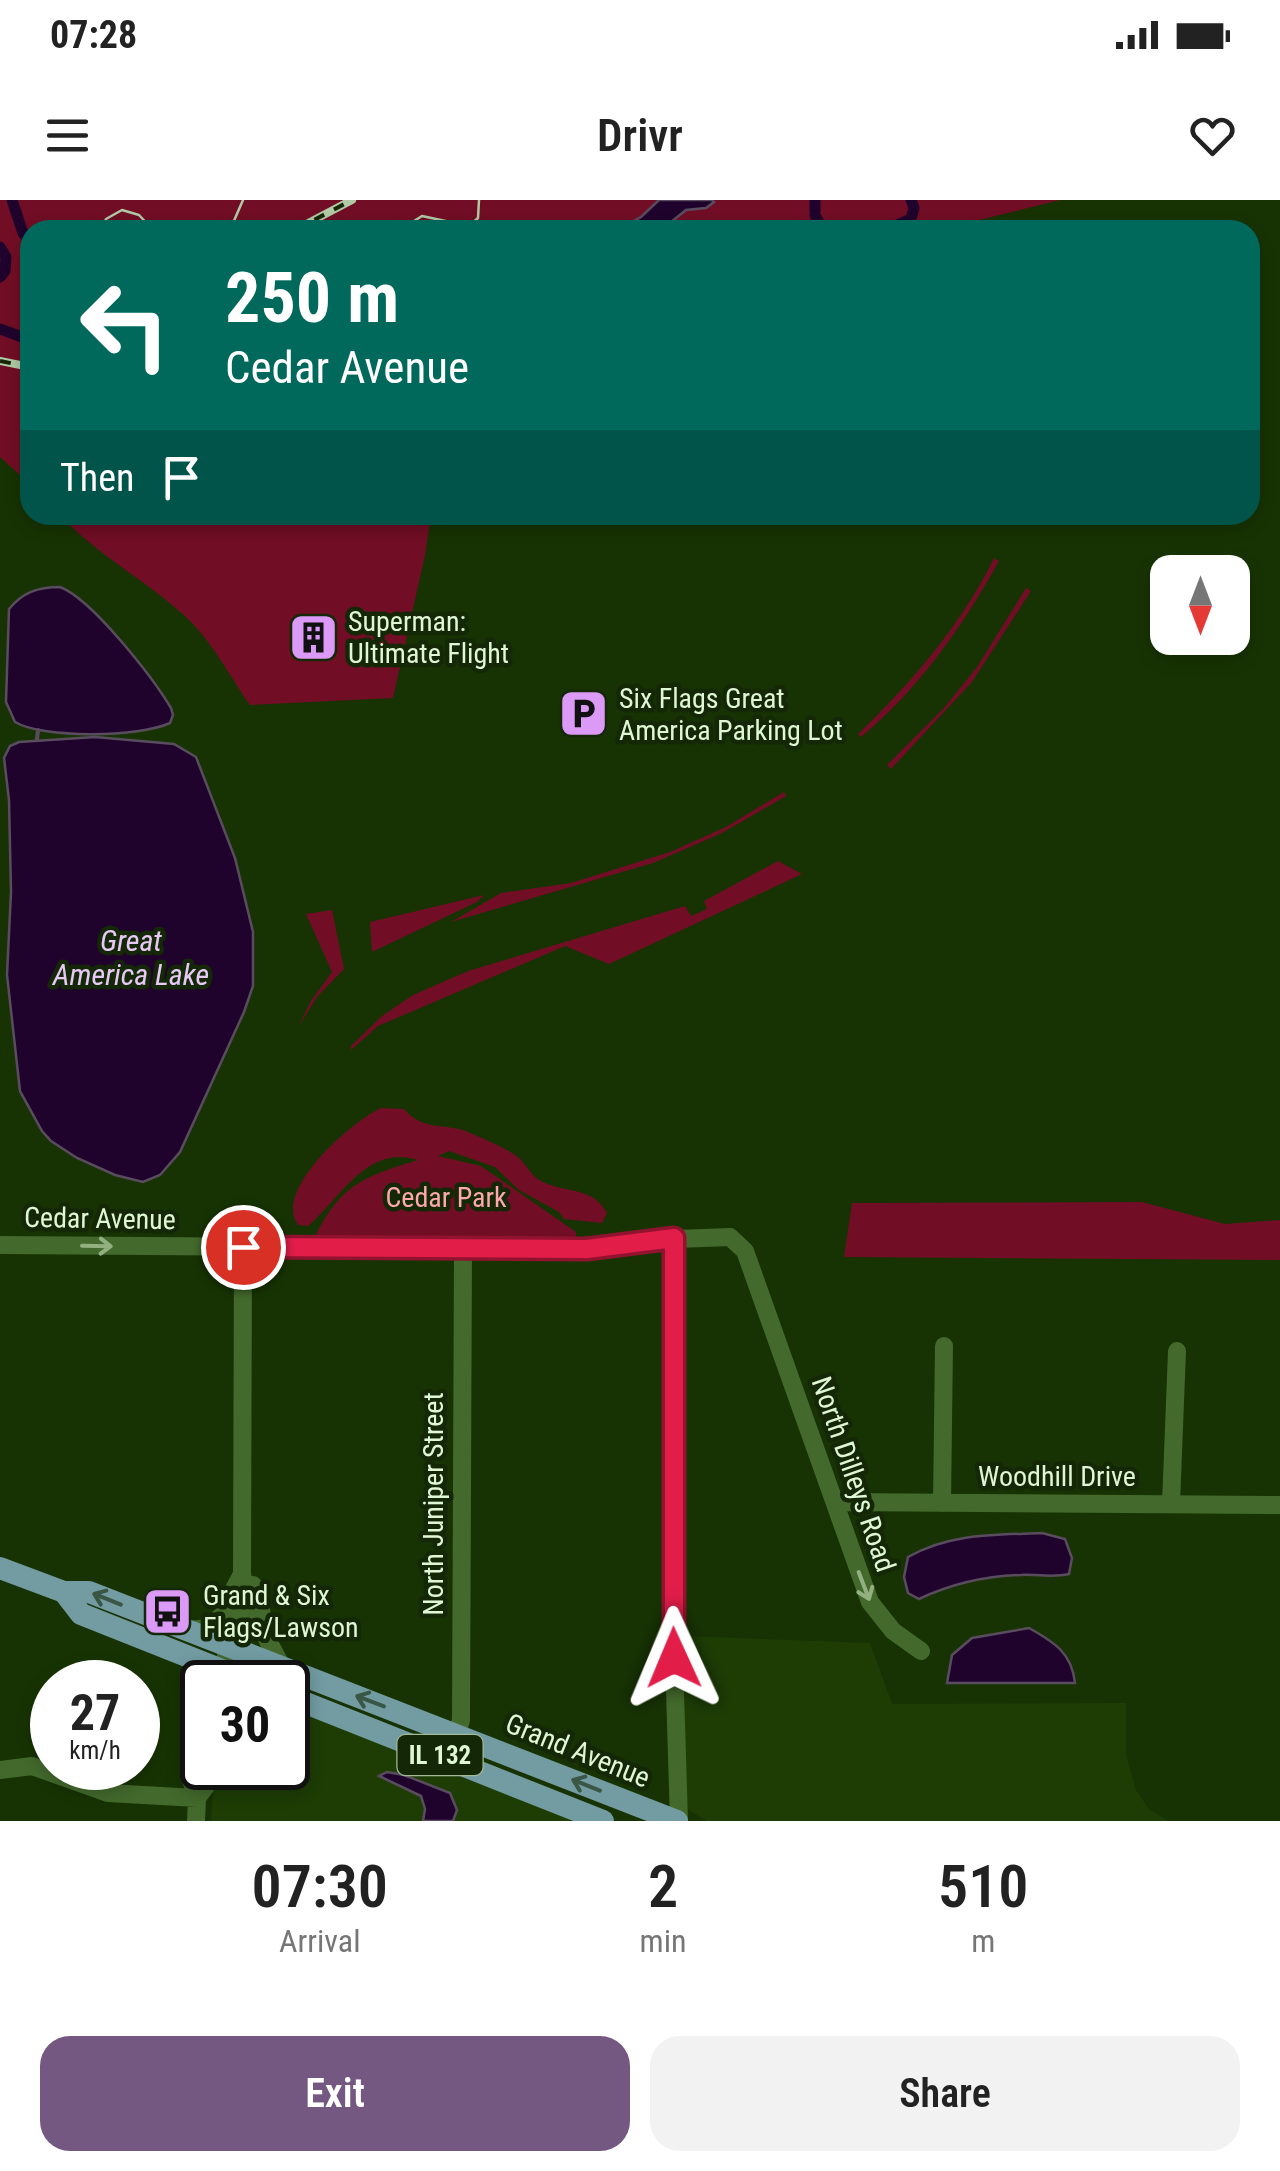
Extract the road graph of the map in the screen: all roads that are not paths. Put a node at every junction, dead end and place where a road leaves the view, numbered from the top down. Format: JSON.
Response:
{"nodes":[{"id":1,"x":674,"y":1238,"type":"junction"},
{"id":2,"x":0,"y":1245,"type":"edge"},
{"id":3,"x":243,"y":1247,"type":"junction"},
{"id":4,"x":463,"y":1249,"type":"junction"},
{"id":5,"x":762,"y":1296,"type":"joint"},
{"id":6,"x":944,"y":1346,"type":"dead end"},
{"id":7,"x":1176,"y":1352,"type":"dead end"},
{"id":8,"x":834,"y":1502,"type":"junction"},
{"id":9,"x":942,"y":1504,"type":"junction"},
{"id":10,"x":1171,"y":1504,"type":"junction"},
{"id":11,"x":1280,"y":1505,"type":"edge"},
{"id":12,"x":0,"y":1568,"type":"edge"},
{"id":13,"x":242,"y":1574,"type":"junction"},
{"id":14,"x":64,"y":1592,"type":"junction"},
{"id":15,"x":233,"y":1604,"type":"junction"},
{"id":16,"x":188,"y":1630,"type":"junction"},
{"id":17,"x":236,"y":1649,"type":"junction"},
{"id":18,"x":921,"y":1651,"type":"dead end"},
{"id":19,"x":188,"y":1660,"type":"edge"},
{"id":20,"x":235,"y":1660,"type":"edge"},
{"id":21,"x":263,"y":1660,"type":"edge"},
{"id":22,"x":278,"y":1660,"type":"edge"},
{"id":23,"x":310,"y":1678,"type":"edge"},
{"id":24,"x":310,"y":1705,"type":"edge"},
{"id":25,"x":458,"y":1734,"type":"junction"},
{"id":26,"x":450,"y":1759,"type":"junction"},
{"id":27,"x":0,"y":1770,"type":"edge"},
{"id":28,"x":194,"y":1790,"type":"edge"},
{"id":29,"x":203,"y":1790,"type":"edge"},
{"id":30,"x":197,"y":1798,"type":"junction"},
{"id":31,"x":196,"y":1821,"type":"edge"},
{"id":32,"x":603,"y":1821,"type":"edge"},
{"id":33,"x":678,"y":1821,"type":"edge"}],
"edges":[{"from":1,"to":4,"type":"street","name":"Cedar Avenue"},
{"from":1,"to":5,"type":"street","name":"Cedar Avenue"},
{"from":1,"to":33,"type":"street"},
{"from":2,"to":3,"type":"street","name":"Cedar Avenue","one_way":true},
{"from":3,"to":4,"type":"street","name":"Cedar Avenue"},
{"from":3,"to":13,"type":"street"},
{"from":4,"to":25,"type":"street","name":"North Juniper Street"},
{"from":5,"to":8,"type":"street","name":"North Dilleys Road"},
{"from":6,"to":9,"type":"street"},
{"from":7,"to":10,"type":"street"},
{"from":8,"to":9,"type":"street","name":"Woodhill Drive"},
{"from":8,"to":18,"type":"street","name":"North Dilleys Road","one_way":true},
{"from":9,"to":10,"type":"street","name":"Woodhill Drive"},
{"from":10,"to":11,"type":"street","name":"Woodhill Drive"},
{"from":12,"to":14,"type":"main road","name":"Grand Avenue","number":"IL 132"},
{"from":13,"to":15,"type":"street"},
{"from":13,"to":17,"type":"street"},
{"from":13,"to":22,"type":"street"},
{"from":16,"to":14,"type":"main road","name":"Grand Avenue","number":"IL 132","one_way":true},
{"from":14,"to":19,"type":"main road","name":"Grand Avenue","number":"IL 132"},
{"from":15,"to":16,"type":"street"},
{"from":15,"to":17,"type":"street"},
{"from":16,"to":17,"type":"main road","name":"Grand Avenue","number":"IL 132"},
{"from":17,"to":20,"type":"street"},
{"from":17,"to":21,"type":"main road","name":"Grand Avenue","number":"IL 132"},
{"from":25,"to":23,"type":"main road","name":"Grand Avenue","number":"IL 132","one_way":true},
{"from":24,"to":26,"type":"main road","name":"Grand Avenue","number":"IL 132"},
{"from":25,"to":26,"type":"street","name":"North Juniper Street"},
{"from":33,"to":25,"type":"main road","name":"Grand Avenue","number":"IL 132","one_way":true},
{"from":26,"to":32,"type":"main road","name":"Grand Avenue","number":"IL 132"},
{"from":27,"to":30,"type":"street"},
{"from":28,"to":30,"type":"street"},
{"from":29,"to":30,"type":"street"},
{"from":30,"to":31,"type":"street"}]}
